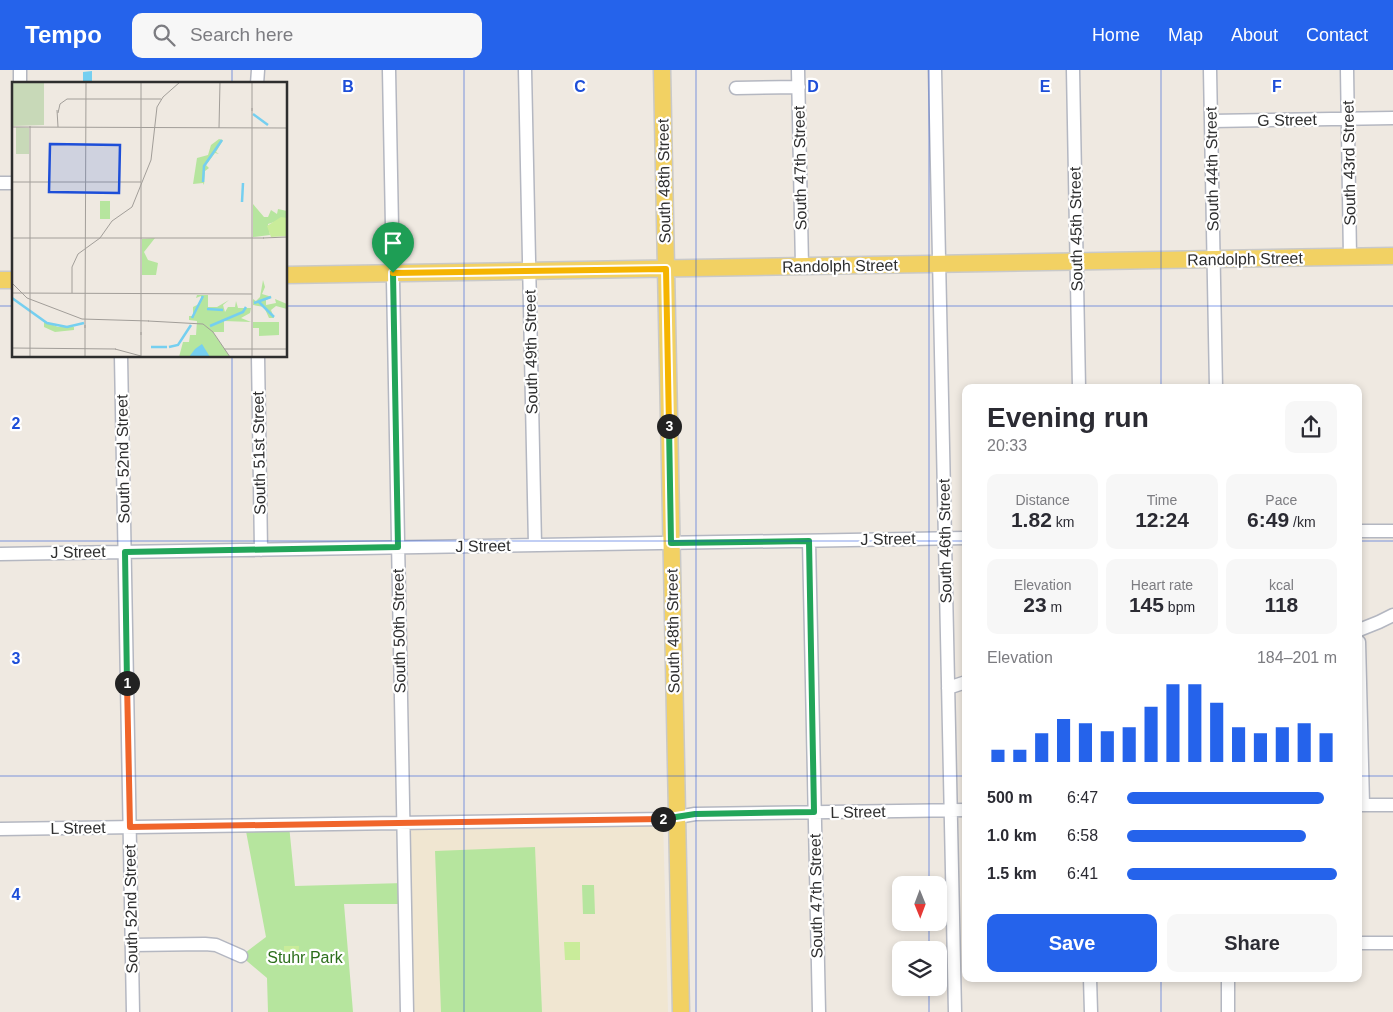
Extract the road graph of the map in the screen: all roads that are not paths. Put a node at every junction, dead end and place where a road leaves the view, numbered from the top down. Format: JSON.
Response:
{"nodes":[{"id":1,"x":389,"y":70,"type":"edge"},
{"id":2,"x":525,"y":70,"type":"edge"},
{"id":3,"x":662,"y":70,"type":"edge"},
{"id":4,"x":798,"y":70,"type":"edge"},
{"id":5,"x":935,"y":70,"type":"edge"},
{"id":6,"x":1073,"y":70,"type":"edge"},
{"id":7,"x":1210,"y":70,"type":"edge"},
{"id":8,"x":1347,"y":70,"type":"edge"},
{"id":9,"x":799,"y":87,"type":"junction"},
{"id":10,"x":736,"y":88,"type":"dead end"},
{"id":11,"x":1393,"y":118,"type":"edge"},
{"id":12,"x":1348,"y":119,"type":"junction"},
{"id":13,"x":1211,"y":121,"type":"junction"},
{"id":14,"x":1393,"y":256,"type":"edge"},
{"id":15,"x":1350,"y":257,"type":"junction"},
{"id":16,"x":1213,"y":259,"type":"junction"},
{"id":17,"x":1076,"y":262,"type":"junction"},
{"id":18,"x":940,"y":264,"type":"junction"},
{"id":19,"x":802,"y":266,"type":"junction"},
{"id":20,"x":666,"y":269,"type":"junction"},
{"id":21,"x":529,"y":271,"type":"junction"},
{"id":22,"x":393,"y":273,"type":"junction"},
{"id":23,"x":288,"y":275,"type":"edge"},
{"id":24,"x":121,"y":358,"type":"edge"},
{"id":25,"x":258,"y":358,"type":"edge"},
{"id":26,"x":1079,"y":384,"type":"edge"},
{"id":27,"x":1216,"y":384,"type":"edge"},
{"id":28,"x":1362,"y":531,"type":"edge"},
{"id":29,"x":1393,"y":531,"type":"edge"},
{"id":30,"x":945,"y":538,"type":"junction"},
{"id":31,"x":962,"y":538,"type":"edge"},
{"id":32,"x":809,"y":541,"type":"junction"},
{"id":33,"x":671,"y":543,"type":"junction"},
{"id":34,"x":535,"y":545,"type":"junction"},
{"id":35,"x":398,"y":547,"type":"junction"},
{"id":36,"x":261,"y":550,"type":"junction"},
{"id":37,"x":125,"y":552,"type":"junction"},
{"id":38,"x":0,"y":554,"type":"edge"},
{"id":39,"x":1393,"y":615,"type":"edge"},
{"id":40,"x":1362,"y":629,"type":"edge"},
{"id":41,"x":962,"y":683,"type":"edge"},
{"id":42,"x":948,"y":688,"type":"junction"},
{"id":43,"x":1362,"y":805,"type":"edge"},
{"id":44,"x":1393,"y":805,"type":"edge"},
{"id":45,"x":950,"y":810,"type":"junction"},
{"id":46,"x":962,"y":810,"type":"edge"},
{"id":47,"x":814,"y":812,"type":"junction"},
{"id":48,"x":677,"y":818,"type":"junction"},
{"id":49,"x":403,"y":823,"type":"junction"},
{"id":50,"x":130,"y":827,"type":"junction"},
{"id":51,"x":0,"y":829,"type":"edge"},
{"id":52,"x":1362,"y":943,"type":"edge"},
{"id":53,"x":1393,"y":943,"type":"edge"},
{"id":54,"x":132,"y":945,"type":"junction"},
{"id":55,"x":241,"y":956,"type":"dead end"},
{"id":56,"x":1090,"y":982,"type":"edge"},
{"id":57,"x":1228,"y":982,"type":"edge"},
{"id":58,"x":133,"y":1012,"type":"edge"},
{"id":59,"x":407,"y":1012,"type":"edge"},
{"id":60,"x":681,"y":1012,"type":"edge"},
{"id":61,"x":819,"y":1012,"type":"edge"},
{"id":62,"x":955,"y":1012,"type":"edge"},
{"id":63,"x":1091,"y":1012,"type":"edge"},
{"id":64,"x":1228,"y":1012,"type":"edge"}],
"edges":[{"from":1,"to":22,"type":"street","name":"South 50th Street"},
{"from":2,"to":21,"type":"street","name":"South 49th Street"},
{"from":3,"to":20,"type":"main road","name":"South 48th Street"},
{"from":4,"to":9,"type":"street","name":"South 47th Street"},
{"from":5,"to":18,"type":"street","name":"South 46th Street"},
{"from":6,"to":17,"type":"street","name":"South 45th Street"},
{"from":7,"to":13,"type":"street","name":"South 44th Street"},
{"from":8,"to":12,"type":"street","name":"South 43rd Street"},
{"from":9,"to":10,"type":"street"},
{"from":9,"to":19,"type":"street","name":"South 47th Street"},
{"from":11,"to":12,"type":"street","name":"G Street"},
{"from":12,"to":13,"type":"street","name":"G Street"},
{"from":12,"to":15,"type":"street","name":"South 43rd Street"},
{"from":13,"to":16,"type":"street","name":"South 44th Street"},
{"from":14,"to":15,"type":"main road","name":"Randolph Street"},
{"from":15,"to":16,"type":"main road","name":"Randolph Street"},
{"from":16,"to":17,"type":"main road","name":"Randolph Street"},
{"from":16,"to":27,"type":"street","name":"South 44th Street"},
{"from":17,"to":18,"type":"main road","name":"Randolph Street"},
{"from":17,"to":26,"type":"street","name":"South 45th Street"},
{"from":18,"to":19,"type":"main road","name":"Randolph Street"},
{"from":18,"to":30,"type":"street","name":"South 46th Street"},
{"from":19,"to":20,"type":"main road","name":"Randolph Street"},
{"from":20,"to":21,"type":"main road","name":"Randolph Street"},
{"from":20,"to":33,"type":"main road","name":"South 48th Street"},
{"from":21,"to":22,"type":"main road","name":"Randolph Street"},
{"from":21,"to":34,"type":"street","name":"South 49th Street"},
{"from":22,"to":23,"type":"main road","name":"Randolph Street"},
{"from":22,"to":35,"type":"street","name":"South 50th Street"},
{"from":24,"to":37,"type":"street","name":"South 52nd Street"},
{"from":25,"to":36,"type":"street","name":"South 51st Street"},
{"from":28,"to":29,"type":"street"},
{"from":30,"to":31,"type":"street","name":"J Street"},
{"from":30,"to":32,"type":"street","name":"J Street"},
{"from":30,"to":42,"type":"street","name":"South 46th Street"},
{"from":32,"to":33,"type":"street","name":"J Street"},
{"from":32,"to":47,"type":"street","name":"South 47th Street"},
{"from":33,"to":34,"type":"street","name":"J Street"},
{"from":33,"to":48,"type":"main road","name":"South 48th Street"},
{"from":34,"to":35,"type":"street","name":"J Street"},
{"from":35,"to":36,"type":"street","name":"J Street"},
{"from":35,"to":49,"type":"street","name":"South 50th Street"},
{"from":36,"to":37,"type":"street","name":"J Street"},
{"from":37,"to":38,"type":"street","name":"J Street"},
{"from":37,"to":50,"type":"street","name":"South 52nd Street"},
{"from":39,"to":40,"type":"street"},
{"from":41,"to":42,"type":"street"},
{"from":42,"to":45,"type":"street","name":"South 46th Street"},
{"from":43,"to":44,"type":"street"},
{"from":45,"to":46,"type":"street","name":"L Street"},
{"from":45,"to":47,"type":"street","name":"L Street"},
{"from":45,"to":62,"type":"street","name":"South 46th Street"},
{"from":47,"to":48,"type":"street","name":"L Street"},
{"from":47,"to":61,"type":"street","name":"South 47th Street"},
{"from":48,"to":49,"type":"street","name":"L Street"},
{"from":48,"to":60,"type":"main road","name":"South 48th Street"},
{"from":49,"to":50,"type":"street","name":"L Street"},
{"from":49,"to":59,"type":"street","name":"South 50th Street"},
{"from":50,"to":51,"type":"street","name":"L Street"},
{"from":50,"to":54,"type":"street","name":"South 52nd Street"},
{"from":52,"to":53,"type":"street"},
{"from":54,"to":55,"type":"street"},
{"from":54,"to":58,"type":"street","name":"South 52nd Street"},
{"from":56,"to":63,"type":"street"},
{"from":57,"to":64,"type":"street"}]}
